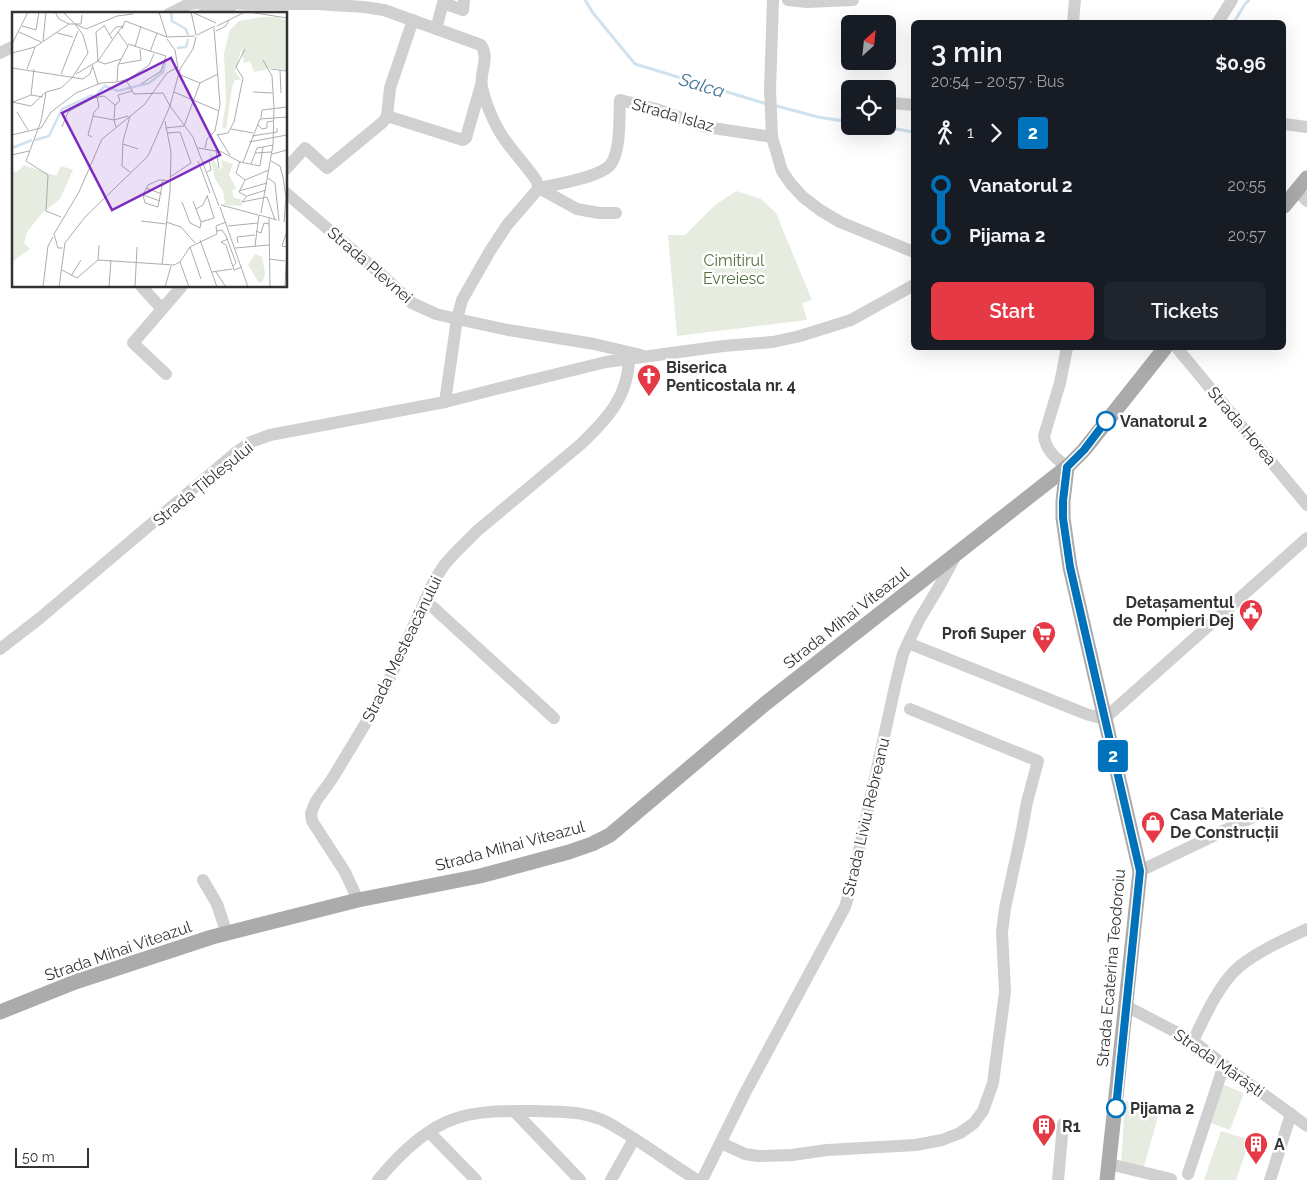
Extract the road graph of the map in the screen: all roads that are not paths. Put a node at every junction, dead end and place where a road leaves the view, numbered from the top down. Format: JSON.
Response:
{"nodes":[{"id":1,"x":464,"y":0,"type":"edge"},
{"id":2,"x":773,"y":0,"type":"edge"},
{"id":3,"x":788,"y":0,"type":"edge"},
{"id":4,"x":853,"y":0,"type":"edge"},
{"id":5,"x":1075,"y":0,"type":"edge"},
{"id":6,"x":1232,"y":0,"type":"edge"},
{"id":7,"x":249,"y":4,"type":"junction"},
{"id":8,"x":386,"y":5,"type":"edge"},
{"id":9,"x":173,"y":12,"type":"edge"},
{"id":10,"x":212,"y":12,"type":"edge"},
{"id":11,"x":412,"y":20,"type":"junction"},
{"id":12,"x":1073,"y":20,"type":"edge"},
{"id":13,"x":1219,"y":20,"type":"edge"},
{"id":14,"x":436,"y":29,"type":"junction"},
{"id":15,"x":12,"y":47,"type":"edge"},
{"id":16,"x":0,"y":53,"type":"edge"},
{"id":17,"x":481,"y":85,"type":"junction"},
{"id":18,"x":896,"y":103,"type":"edge"},
{"id":19,"x":911,"y":105,"type":"edge"},
{"id":20,"x":387,"y":116,"type":"junction"},
{"id":21,"x":1286,"y":124,"type":"edge"},
{"id":22,"x":1307,"y":127,"type":"edge"},
{"id":23,"x":772,"y":137,"type":"junction"},
{"id":24,"x":288,"y":167,"type":"edge"},
{"id":25,"x":539,"y":188,"type":"junction"},
{"id":26,"x":1304,"y":190,"type":"edge"},
{"id":27,"x":288,"y":195,"type":"edge"},
{"id":28,"x":1286,"y":204,"type":"edge"},
{"id":29,"x":616,"y":213,"type":"dead end"},
{"id":30,"x":911,"y":251,"type":"edge"},
{"id":31,"x":911,"y":287,"type":"edge"},
{"id":32,"x":143,"y":288,"type":"edge"},
{"id":33,"x":180,"y":288,"type":"edge"},
{"id":34,"x":162,"y":309,"type":"junction"},
{"id":35,"x":457,"y":319,"type":"junction"},
{"id":36,"x":1067,"y":350,"type":"edge"},
{"id":37,"x":1163,"y":350,"type":"edge"},
{"id":38,"x":1179,"y":350,"type":"edge"},
{"id":39,"x":646,"y":356,"type":"junction"},
{"id":40,"x":629,"y":359,"type":"junction"},
{"id":41,"x":166,"y":374,"type":"dead end"},
{"id":42,"x":445,"y":402,"type":"junction"},
{"id":43,"x":1067,"y":467,"type":"junction"},
{"id":44,"x":1307,"y":505,"type":"edge"},
{"id":45,"x":1307,"y":538,"type":"edge"},
{"id":46,"x":956,"y":555,"type":"junction"},
{"id":47,"x":424,"y":600,"type":"junction"},
{"id":48,"x":908,"y":643,"type":"junction"},
{"id":49,"x":0,"y":649,"type":"edge"},
{"id":50,"x":910,"y":709,"type":"dead end"},
{"id":51,"x":554,"y":718,"type":"dead end"},
{"id":52,"x":1104,"y":718,"type":"junction"},
{"id":53,"x":1261,"y":813,"type":"dead end"},
{"id":54,"x":1140,"y":871,"type":"junction"},
{"id":55,"x":204,"y":880,"type":"dead end"},
{"id":56,"x":358,"y":900,"type":"junction"},
{"id":57,"x":1307,"y":929,"type":"edge"},
{"id":58,"x":227,"y":934,"type":"junction"},
{"id":59,"x":1126,"y":1006,"type":"junction"},
{"id":60,"x":0,"y":1012,"type":"edge"},
{"id":61,"x":1193,"y":1041,"type":"junction"},
{"id":62,"x":1224,"y":1065,"type":"junction"},
{"id":63,"x":514,"y":1111,"type":"junction"},
{"id":64,"x":1291,"y":1114,"type":"junction"},
{"id":65,"x":1063,"y":1124,"type":"dead end"},
{"id":66,"x":1307,"y":1126,"type":"edge"},
{"id":67,"x":429,"y":1132,"type":"junction"},
{"id":68,"x":634,"y":1139,"type":"junction"},
{"id":69,"x":721,"y":1143,"type":"junction"},
{"id":70,"x":1109,"y":1164,"type":"junction"},
{"id":71,"x":1188,"y":1174,"type":"dead end"},
{"id":72,"x":378,"y":1180,"type":"edge"},
{"id":73,"x":476,"y":1180,"type":"edge"},
{"id":74,"x":580,"y":1180,"type":"edge"},
{"id":75,"x":611,"y":1180,"type":"edge"},
{"id":76,"x":697,"y":1180,"type":"edge"},
{"id":77,"x":702,"y":1180,"type":"edge"},
{"id":78,"x":1058,"y":1180,"type":"edge"},
{"id":79,"x":1107,"y":1180,"type":"edge"},
{"id":80,"x":1170,"y":1180,"type":"edge"},
{"id":81,"x":1270,"y":1180,"type":"edge"}],
"edges":[{"from":1,"to":14,"type":"street"},
{"from":2,"to":23,"type":"street"},
{"from":3,"to":4,"type":"street"},
{"from":5,"to":12,"type":"street"},
{"from":6,"to":13,"type":"street"},
{"from":7,"to":8,"type":"street"},
{"from":7,"to":9,"type":"street"},
{"from":7,"to":10,"type":"street"},
{"from":8,"to":11,"type":"street"},
{"from":11,"to":14,"type":"street"},
{"from":11,"to":20,"type":"street"},
{"from":14,"to":17,"type":"street"},
{"from":15,"to":16,"type":"street"},
{"from":17,"to":20,"type":"street"},
{"from":17,"to":25,"type":"street"},
{"from":18,"to":19,"type":"street"},
{"from":20,"to":24,"type":"street"},
{"from":21,"to":22,"type":"street"},
{"from":23,"to":25,"type":"street","name":"Strada Islaz"},
{"from":23,"to":30,"type":"street"},
{"from":25,"to":29,"type":"street"},
{"from":25,"to":35,"type":"street"},
{"from":26,"to":28,"type":"main road"},
{"from":27,"to":35,"type":"street","name":"Strada Plevnei"},
{"from":31,"to":39,"type":"street","name":"Strada Țibleșului"},
{"from":32,"to":34,"type":"street"},
{"from":33,"to":34,"type":"street"},
{"from":34,"to":41,"type":"street"},
{"from":35,"to":39,"type":"street","name":"Strada Țibleșului"},
{"from":35,"to":42,"type":"street"},
{"from":36,"to":43,"type":"street"},
{"from":37,"to":43,"type":"main road","name":"Strada Mihai Viteazul"},
{"from":38,"to":44,"type":"street","name":"Strada Horea"},
{"from":39,"to":40,"type":"street","name":"Strada Țibleșului"},
{"from":40,"to":42,"type":"street","name":"Strada Țibleșului"},
{"from":40,"to":47,"type":"street","name":"Strada Mesteacănului"},
{"from":42,"to":49,"type":"street","name":"Strada Țibleșului"},
{"from":43,"to":46,"type":"main road","name":"Strada Mihai Viteazul"},
{"from":43,"to":52,"type":"main road","name":"Strada Ecaterina Teodoroiu"},
{"from":45,"to":52,"type":"street"},
{"from":46,"to":48,"type":"street","name":"Strada Liviu Rebreanu"},
{"from":46,"to":56,"type":"main road","name":"Strada Mihai Viteazul"},
{"from":47,"to":51,"type":"street"},
{"from":47,"to":56,"type":"street","name":"Strada Mesteacănului"},
{"from":48,"to":52,"type":"street"},
{"from":48,"to":69,"type":"street","name":"Strada Liviu Rebreanu"},
{"from":50,"to":69,"type":"street"},
{"from":52,"to":54,"type":"main road","name":"Strada Ecaterina Teodoroiu"},
{"from":53,"to":54,"type":"street"},
{"from":54,"to":59,"type":"main road","name":"Strada Ecaterina Teodoroiu"},
{"from":55,"to":58,"type":"street"},
{"from":56,"to":58,"type":"main road","name":"Strada Mihai Viteazul"},
{"from":57,"to":61,"type":"street"},
{"from":58,"to":60,"type":"main road","name":"Strada Mihai Viteazul"},
{"from":59,"to":61,"type":"street","name":"Strada Mărăști"},
{"from":59,"to":70,"type":"main road","name":"Strada Ecaterina Teodoroiu"},
{"from":61,"to":62,"type":"street","name":"Strada Mărăști"},
{"from":62,"to":64,"type":"street","name":"Strada Mărăști"},
{"from":62,"to":71,"type":"street"},
{"from":63,"to":67,"type":"street"},
{"from":63,"to":68,"type":"street"},
{"from":63,"to":74,"type":"street"},
{"from":64,"to":66,"type":"street","name":"Strada Mărăști"},
{"from":64,"to":81,"type":"street"},
{"from":65,"to":78,"type":"street"},
{"from":67,"to":72,"type":"street"},
{"from":67,"to":73,"type":"street"},
{"from":68,"to":75,"type":"street"},
{"from":68,"to":76,"type":"street"},
{"from":69,"to":77,"type":"street","name":"Strada Liviu Rebreanu"},
{"from":70,"to":79,"type":"main road","name":"Strada Ecaterina Teodoroiu"},
{"from":70,"to":80,"type":"street"}]}
